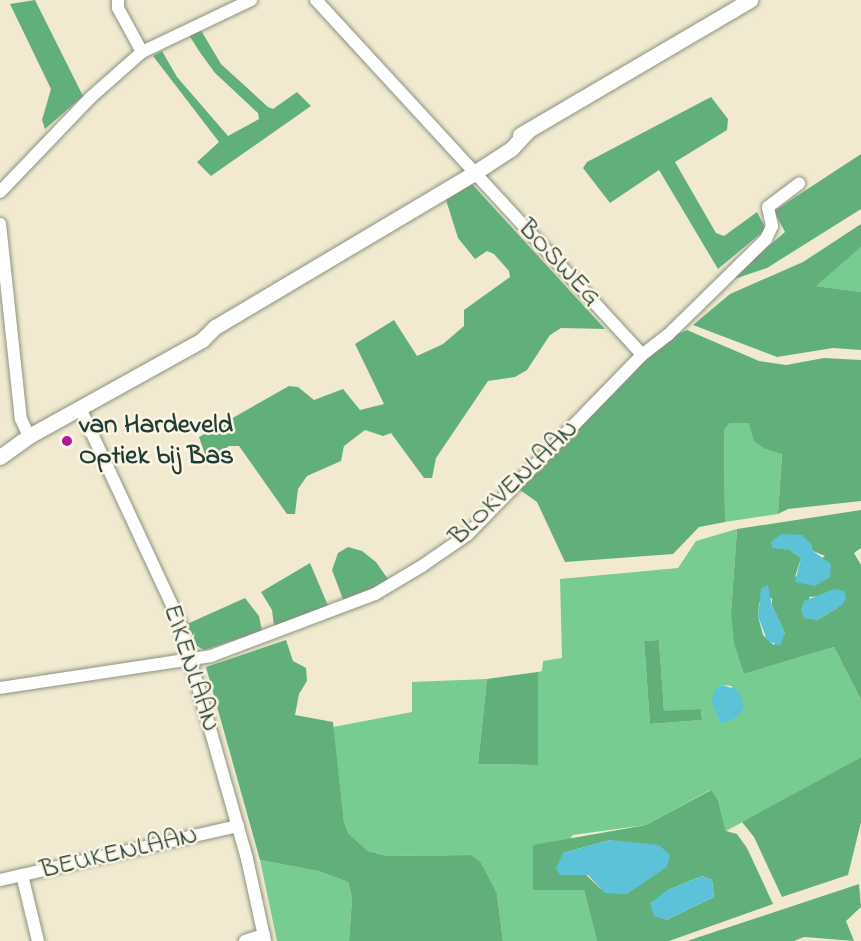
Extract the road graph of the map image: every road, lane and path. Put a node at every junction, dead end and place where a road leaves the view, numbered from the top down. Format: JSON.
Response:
{"nodes":[{"id":1,"x":117,"y":0,"type":"edge"},
{"id":2,"x":316,"y":0,"type":"edge"},
{"id":3,"x":750,"y":0,"type":"edge"},
{"id":4,"x":248,"y":1,"type":"edge"},
{"id":5,"x":142,"y":52,"type":"junction"},
{"id":6,"x":471,"y":170,"type":"junction"},
{"id":7,"x":800,"y":184,"type":"dead end"},
{"id":8,"x":0,"y":192,"type":"edge"},
{"id":9,"x":0,"y":224,"type":"edge"},
{"id":10,"x":642,"y":355,"type":"junction"},
{"id":11,"x":80,"y":408,"type":"junction"},
{"id":12,"x":29,"y":436,"type":"junction"},
{"id":13,"x":0,"y":457,"type":"edge"},
{"id":14,"x":192,"y":660,"type":"junction"},
{"id":15,"x":0,"y":688,"type":"edge"},
{"id":16,"x":238,"y":826,"type":"junction"},
{"id":17,"x":22,"y":875,"type":"junction"},
{"id":18,"x":0,"y":880,"type":"edge"},
{"id":19,"x":264,"y":938,"type":"edge"},
{"id":20,"x":38,"y":941,"type":"edge"},
{"id":21,"x":244,"y":941,"type":"edge"}],
"edges":[{"from":1,"to":5,"type":"street"},
{"from":2,"to":6,"type":"street","name":"BOSWEG"},
{"from":3,"to":6,"type":"main road"},
{"from":4,"to":5,"type":"street"},
{"from":5,"to":8,"type":"street"},
{"from":6,"to":10,"type":"street","name":"BOSWEG"},
{"from":6,"to":11,"type":"main road"},
{"from":7,"to":10,"type":"street","name":"BLOKVENLAAN"},
{"from":9,"to":12,"type":"street"},
{"from":10,"to":14,"type":"street","name":"BLOKVENLAAN"},
{"from":11,"to":12,"type":"main road"},
{"from":11,"to":14,"type":"street","name":"EIKENLAAN"},
{"from":12,"to":13,"type":"main road"},
{"from":14,"to":15,"type":"street","name":"BLOKVENLAAN"},
{"from":14,"to":16,"type":"street","name":"EIKENLAAN"},
{"from":16,"to":17,"type":"street","name":"BEUKENLAAN"},
{"from":16,"to":19,"type":"street","name":"EIKENLAAN"},
{"from":17,"to":18,"type":"street","name":"BEUKENLAAN"},
{"from":17,"to":20,"type":"street"},
{"from":19,"to":21,"type":"street"}]}
